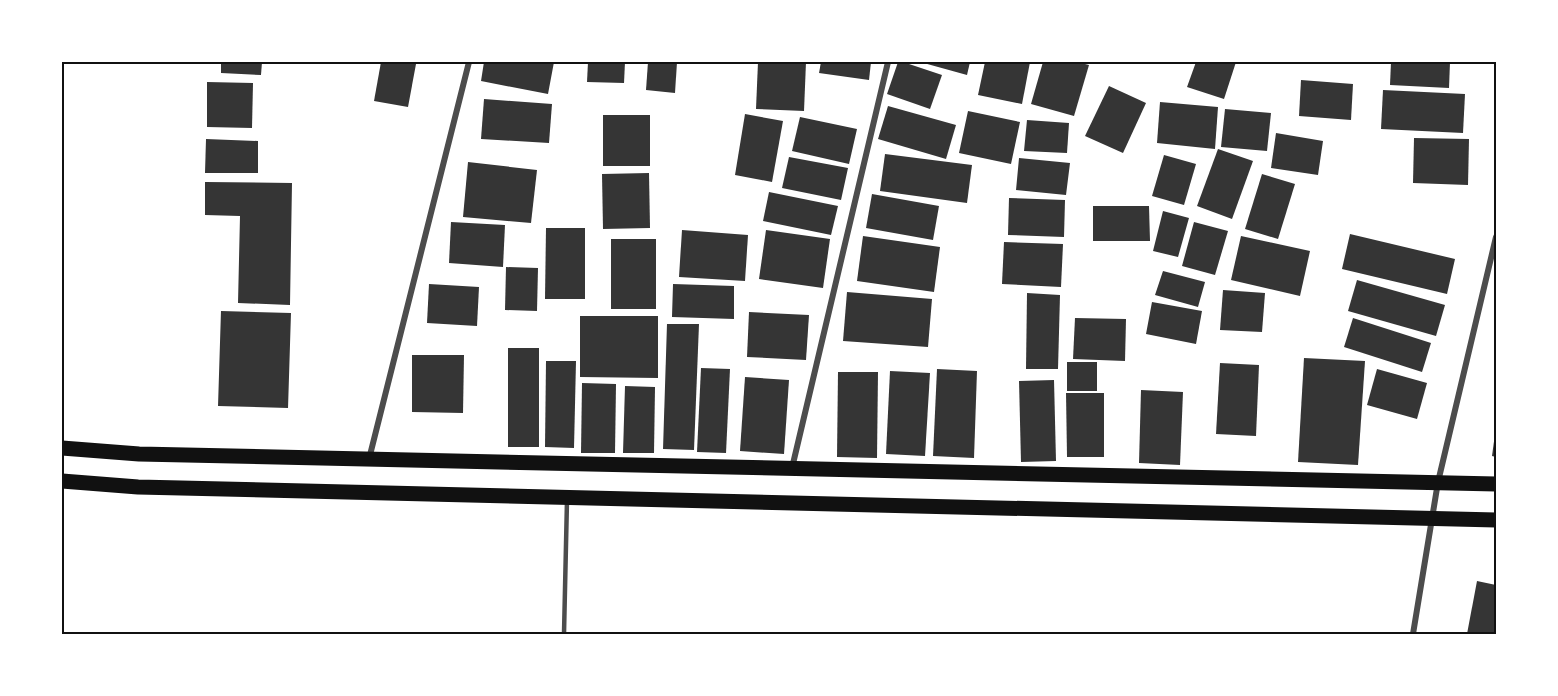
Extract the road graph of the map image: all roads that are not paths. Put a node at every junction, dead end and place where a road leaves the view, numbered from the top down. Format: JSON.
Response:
{"nodes":[{"id":1,"x":469,"y":62,"type":"edge"},
{"id":2,"x":888,"y":62,"type":"edge"},
{"id":3,"x":1497,"y":237,"type":"edge"},
{"id":4,"x":62,"y":448,"type":"edge"},
{"id":5,"x":369,"y":460,"type":"junction"},
{"id":6,"x":792,"y":469,"type":"junction"},
{"id":7,"x":62,"y":481,"type":"edge"},
{"id":8,"x":1438,"y":482,"type":"junction"},
{"id":9,"x":1497,"y":484,"type":"edge"},
{"id":10,"x":567,"y":498,"type":"junction"},
{"id":11,"x":1432,"y":518,"type":"junction"},
{"id":12,"x":1497,"y":520,"type":"edge"},
{"id":13,"x":564,"y":634,"type":"edge"},
{"id":14,"x":1413,"y":634,"type":"edge"}],
"edges":[{"from":1,"to":5,"type":"street"},
{"from":2,"to":6,"type":"street"},
{"from":3,"to":8,"type":"street"},
{"from":4,"to":5,"type":"main road"},
{"from":5,"to":6,"type":"main road"},
{"from":6,"to":8,"type":"main road"},
{"from":7,"to":10,"type":"main road"},
{"from":8,"to":9,"type":"main road"},
{"from":8,"to":11,"type":"street"},
{"from":10,"to":11,"type":"main road"},
{"from":10,"to":13,"type":"lane"},
{"from":11,"to":12,"type":"main road"},
{"from":11,"to":14,"type":"street"}]}
